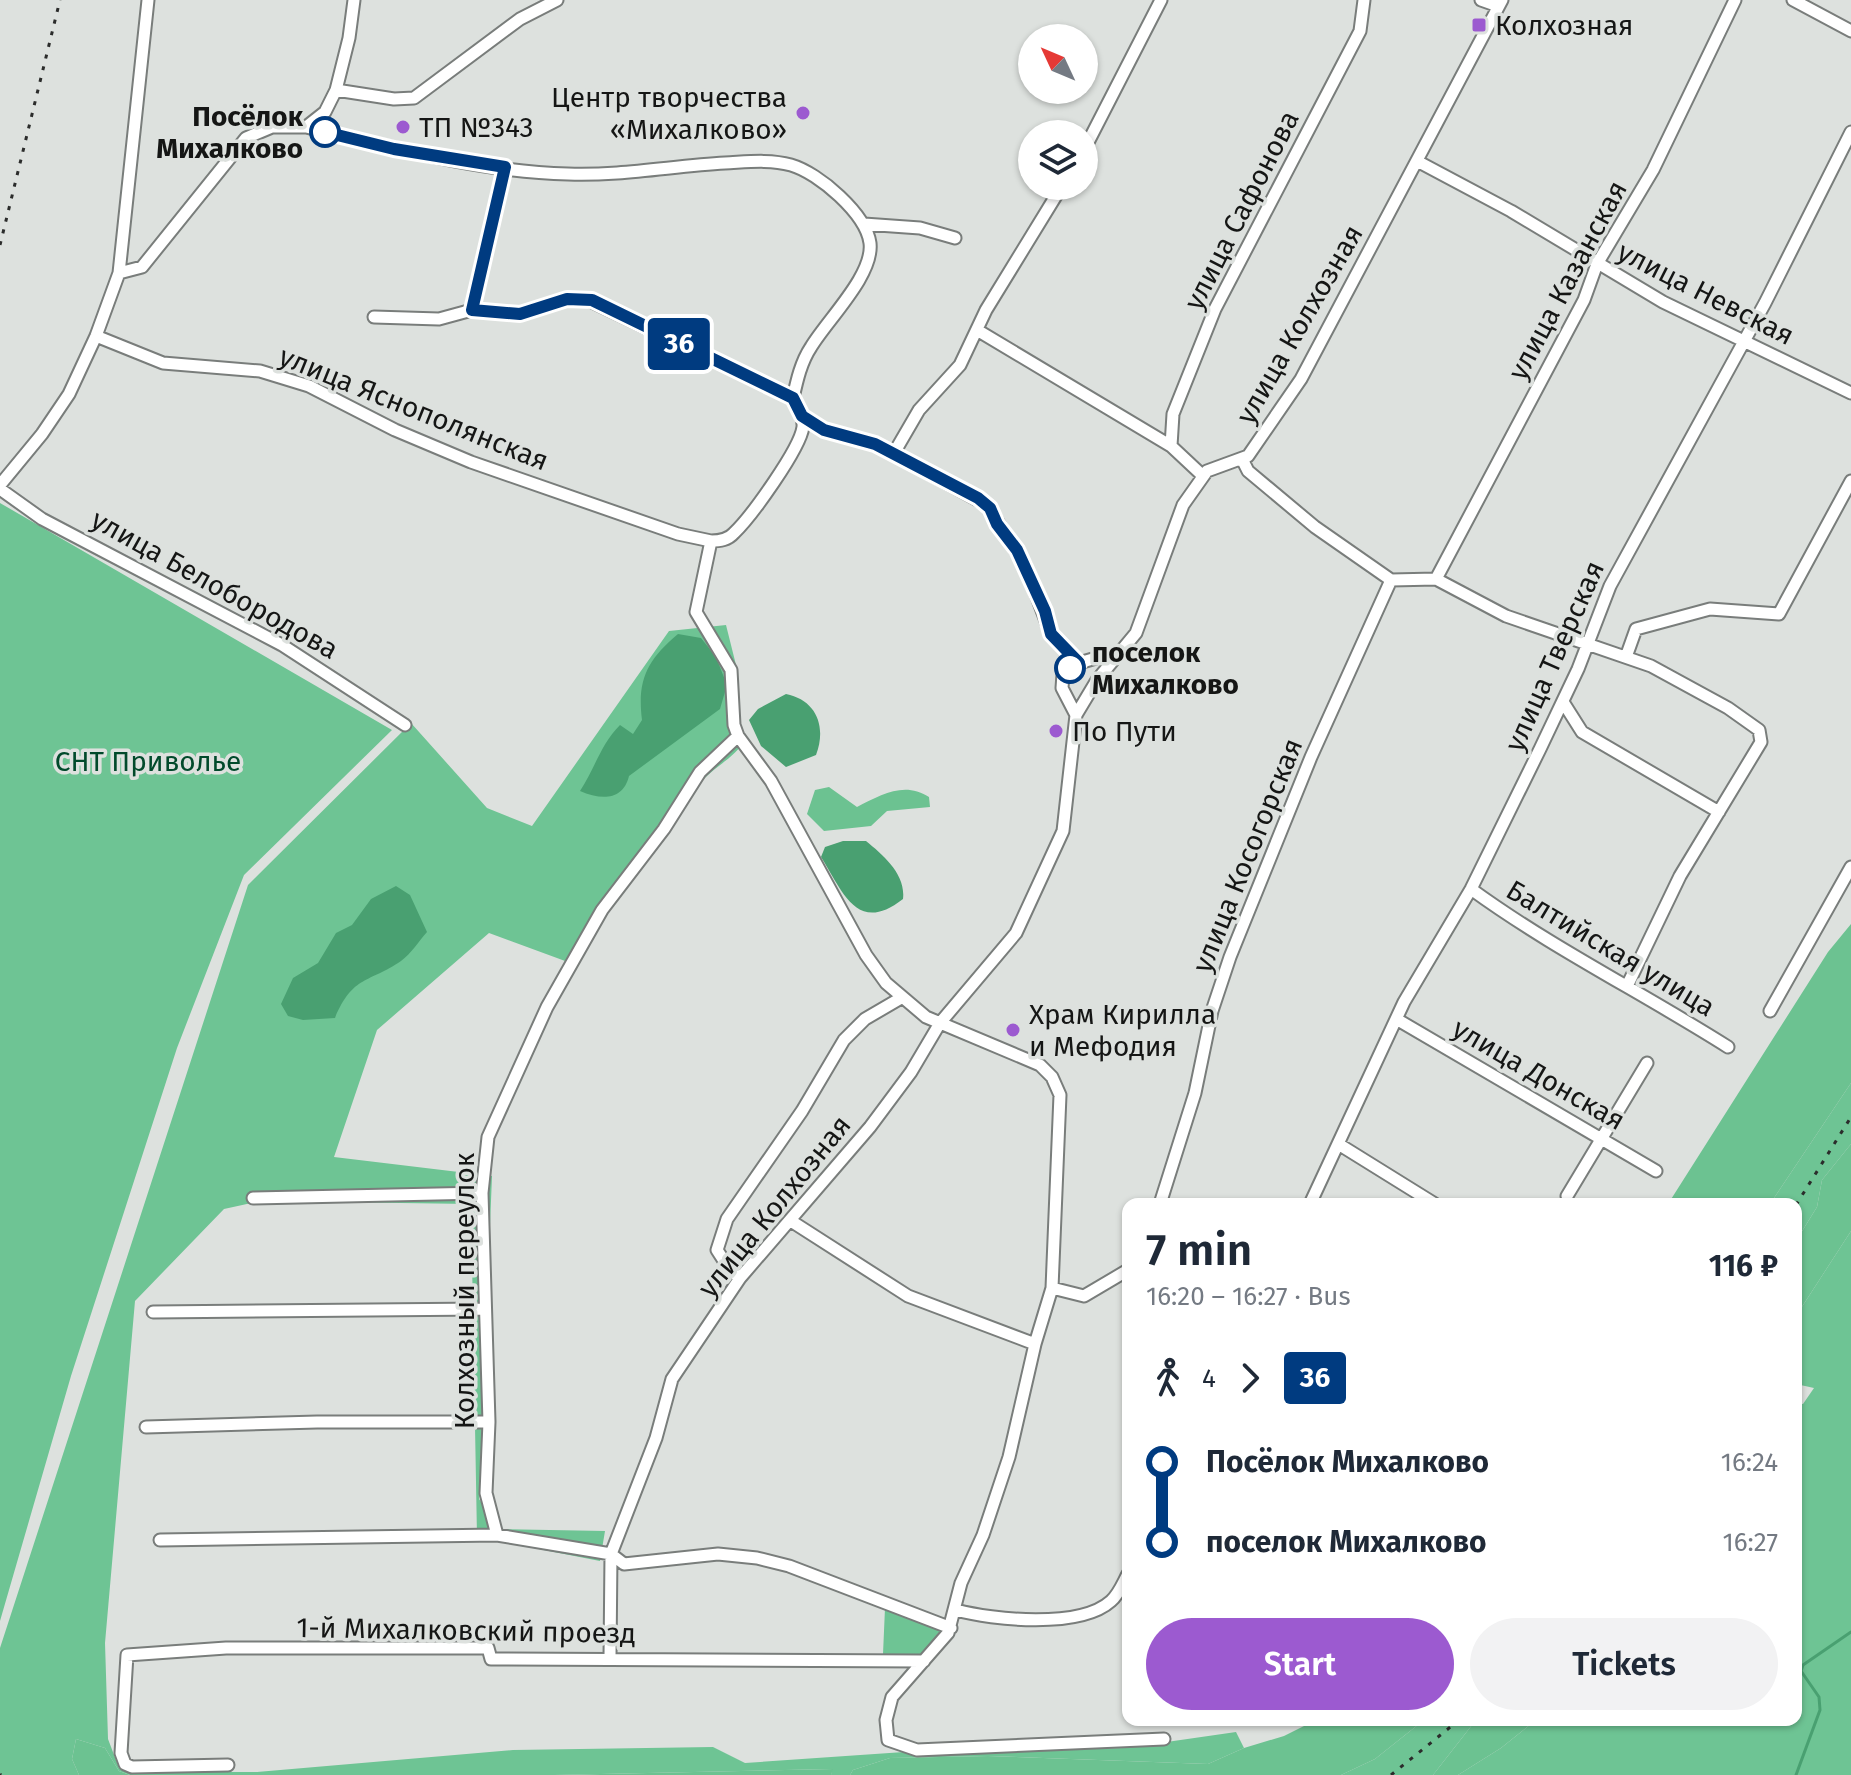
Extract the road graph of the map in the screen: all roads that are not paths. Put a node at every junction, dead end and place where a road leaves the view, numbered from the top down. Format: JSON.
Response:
{"nodes":[{"id":1,"x":148,"y":0,"type":"edge"},
{"id":2,"x":354,"y":0,"type":"edge"},
{"id":3,"x":557,"y":0,"type":"edge"},
{"id":4,"x":1161,"y":0,"type":"edge"},
{"id":5,"x":1364,"y":0,"type":"edge"},
{"id":6,"x":1481,"y":0,"type":"edge"},
{"id":7,"x":1735,"y":0,"type":"edge"},
{"id":8,"x":1793,"y":0,"type":"edge"},
{"id":9,"x":1500,"y":3,"type":"edge"},
{"id":10,"x":1851,"y":31,"type":"edge"},
{"id":11,"x":336,"y":90,"type":"junction"},
{"id":12,"x":1098,"y":123,"type":"edge"},
{"id":13,"x":306,"y":127,"type":"junction"},
{"id":14,"x":1851,"y":132,"type":"edge"},
{"id":15,"x":1417,"y":161,"type":"junction"},
{"id":16,"x":505,"y":167,"type":"junction"},
{"id":17,"x":1054,"y":200,"type":"edge"},
{"id":18,"x":864,"y":224,"type":"junction"},
{"id":19,"x":955,"y":238,"type":"dead end"},
{"id":20,"x":1597,"y":264,"type":"junction"},
{"id":21,"x":119,"y":273,"type":"junction"},
{"id":22,"x":472,"y":310,"type":"junction"},
{"id":23,"x":374,"y":317,"type":"dead end"},
{"id":24,"x":977,"y":330,"type":"junction"},
{"id":25,"x":96,"y":336,"type":"junction"},
{"id":26,"x":1744,"y":339,"type":"junction"},
{"id":27,"x":1851,"y":393,"type":"edge"},
{"id":28,"x":793,"y":398,"type":"junction"},
{"id":29,"x":802,"y":416,"type":"junction"},
{"id":30,"x":1171,"y":446,"type":"junction"},
{"id":31,"x":894,"y":453,"type":"junction"},
{"id":32,"x":1243,"y":461,"type":"junction"},
{"id":33,"x":1202,"y":475,"type":"junction"},
{"id":34,"x":1851,"y":481,"type":"edge"},
{"id":35,"x":0,"y":487,"type":"edge"},
{"id":36,"x":711,"y":541,"type":"junction"},
{"id":37,"x":1436,"y":579,"type":"junction"},
{"id":38,"x":1391,"y":580,"type":"junction"},
{"id":39,"x":1588,"y":645,"type":"junction"},
{"id":40,"x":1124,"y":649,"type":"junction"},
{"id":41,"x":1626,"y":657,"type":"junction"},
{"id":42,"x":1078,"y":661,"type":"junction"},
{"id":43,"x":1563,"y":702,"type":"junction"},
{"id":44,"x":1076,"y":715,"type":"junction"},
{"id":45,"x":405,"y":725,"type":"dead end"},
{"id":46,"x":738,"y":736,"type":"junction"},
{"id":47,"x":1719,"y":812,"type":"junction"},
{"id":48,"x":1851,"y":867,"type":"edge"},
{"id":49,"x":1471,"y":889,"type":"junction"},
{"id":50,"x":1628,"y":984,"type":"junction"},
{"id":51,"x":901,"y":998,"type":"junction"},
{"id":52,"x":1770,"y":1011,"type":"dead end"},
{"id":53,"x":1398,"y":1020,"type":"junction"},
{"id":54,"x":940,"y":1023,"type":"junction"},
{"id":55,"x":1728,"y":1047,"type":"dead end"},
{"id":56,"x":1647,"y":1063,"type":"dead end"},
{"id":57,"x":1600,"y":1137,"type":"junction"},
{"id":58,"x":1340,"y":1145,"type":"junction"},
{"id":59,"x":1656,"y":1171,"type":"dead end"},
{"id":60,"x":482,"y":1193,"type":"junction"},
{"id":61,"x":1567,"y":1196,"type":"dead end"},
{"id":62,"x":253,"y":1198,"type":"dead end"},
{"id":63,"x":1162,"y":1198,"type":"edge"},
{"id":64,"x":1313,"y":1198,"type":"edge"},
{"id":65,"x":1425,"y":1198,"type":"edge"},
{"id":66,"x":791,"y":1221,"type":"junction"},
{"id":67,"x":1122,"y":1274,"type":"edge"},
{"id":68,"x":740,"y":1278,"type":"junction"},
{"id":69,"x":1052,"y":1288,"type":"junction"},
{"id":70,"x":485,"y":1309,"type":"junction"},
{"id":71,"x":153,"y":1312,"type":"dead end"},
{"id":72,"x":1035,"y":1344,"type":"junction"},
{"id":73,"x":489,"y":1422,"type":"junction"},
{"id":74,"x":146,"y":1427,"type":"dead end"},
{"id":75,"x":497,"y":1535,"type":"junction"},
{"id":76,"x":160,"y":1540,"type":"dead end"},
{"id":77,"x":611,"y":1554,"type":"junction"},
{"id":78,"x":1122,"y":1583,"type":"edge"},
{"id":79,"x":956,"y":1610,"type":"junction"},
{"id":80,"x":951,"y":1628,"type":"junction"},
{"id":81,"x":610,"y":1657,"type":"junction"},
{"id":82,"x":924,"y":1661,"type":"junction"},
{"id":83,"x":1164,"y":1739,"type":"dead end"},
{"id":84,"x":228,"y":1765,"type":"dead end"}],
"edges":[{"from":1,"to":21,"type":"street"},
{"from":2,"to":11,"type":"street"},
{"from":3,"to":11,"type":"street"},
{"from":4,"to":12,"type":"street"},
{"from":5,"to":30,"type":"street","name":"улица Сафонова"},
{"from":6,"to":9,"type":"street"},
{"from":7,"to":20,"type":"street","name":"улица Казанская"},
{"from":8,"to":10,"type":"street"},
{"from":9,"to":15,"type":"street","name":"улица Колхозная"},
{"from":11,"to":13,"type":"street"},
{"from":13,"to":16,"type":"street"},
{"from":13,"to":21,"type":"street"},
{"from":14,"to":26,"type":"street","name":"улица Тверская"},
{"from":15,"to":20,"type":"street","name":"улица Невская"},
{"from":15,"to":32,"type":"street","name":"улица Колхозная"},
{"from":16,"to":18,"type":"street"},
{"from":16,"to":22,"type":"street"},
{"from":17,"to":24,"type":"street"},
{"from":18,"to":19,"type":"street"},
{"from":18,"to":28,"type":"street"},
{"from":20,"to":26,"type":"street","name":"улица Невская"},
{"from":20,"to":37,"type":"street","name":"улица Казанская"},
{"from":21,"to":25,"type":"street"},
{"from":22,"to":23,"type":"street"},
{"from":22,"to":28,"type":"street"},
{"from":24,"to":30,"type":"street"},
{"from":24,"to":31,"type":"street"},
{"from":25,"to":35,"type":"street"},
{"from":25,"to":36,"type":"street","name":"улица Яснополянская"},
{"from":26,"to":27,"type":"street","name":"улица Невская"},
{"from":26,"to":39,"type":"street","name":"улица Тверская"},
{"from":28,"to":29,"type":"street"},
{"from":29,"to":31,"type":"street"},
{"from":29,"to":36,"type":"street"},
{"from":30,"to":33,"type":"street"},
{"from":31,"to":42,"type":"street"},
{"from":32,"to":33,"type":"street","name":"улица Колхозная"},
{"from":32,"to":38,"type":"street"},
{"from":33,"to":40,"type":"street"},
{"from":34,"to":41,"type":"street"},
{"from":35,"to":45,"type":"street","name":"улица Белобородова"},
{"from":36,"to":46,"type":"street"},
{"from":37,"to":38,"type":"street"},
{"from":37,"to":39,"type":"street"},
{"from":38,"to":63,"type":"street","name":"улица Косогорская"},
{"from":39,"to":41,"type":"street"},
{"from":39,"to":43,"type":"street","name":"улица Тверская"},
{"from":40,"to":42,"type":"street"},
{"from":40,"to":44,"type":"street"},
{"from":41,"to":47,"type":"street"},
{"from":42,"to":44,"type":"street"},
{"from":43,"to":47,"type":"street"},
{"from":43,"to":49,"type":"street","name":"улица Тверская"},
{"from":44,"to":54,"type":"street","name":"улица Колхозная"},
{"from":46,"to":51,"type":"street"},
{"from":46,"to":60,"type":"street","name":"Колхозный переулок"},
{"from":47,"to":50,"type":"street"},
{"from":48,"to":52,"type":"street"},
{"from":49,"to":50,"type":"street","name":"Балтийская улица"},
{"from":49,"to":53,"type":"street","name":"улица Тверская"},
{"from":50,"to":55,"type":"street","name":"Балтийская улица"},
{"from":51,"to":54,"type":"street"},
{"from":51,"to":68,"type":"street"},
{"from":53,"to":57,"type":"street","name":"улица Донская"},
{"from":53,"to":58,"type":"street","name":"улица Тверская"},
{"from":54,"to":66,"type":"street","name":"улица Колхозная"},
{"from":54,"to":69,"type":"street"},
{"from":56,"to":57,"type":"street"},
{"from":57,"to":59,"type":"street","name":"улица Донская"},
{"from":57,"to":61,"type":"street"},
{"from":58,"to":64,"type":"street","name":"улица Тверская"},
{"from":58,"to":65,"type":"street"},
{"from":60,"to":62,"type":"street"},
{"from":60,"to":70,"type":"street","name":"Колхозный переулок"},
{"from":66,"to":68,"type":"street","name":"улица Колхозная"},
{"from":66,"to":72,"type":"street"},
{"from":67,"to":69,"type":"street"},
{"from":68,"to":77,"type":"street","name":"улица Колхозная"},
{"from":69,"to":72,"type":"street"},
{"from":70,"to":71,"type":"street"},
{"from":70,"to":73,"type":"street","name":"Колхозный переулок"},
{"from":72,"to":79,"type":"street"},
{"from":73,"to":74,"type":"street"},
{"from":73,"to":75,"type":"street","name":"Колхозный переулок"},
{"from":75,"to":76,"type":"street"},
{"from":75,"to":77,"type":"street"},
{"from":77,"to":80,"type":"street"},
{"from":77,"to":81,"type":"street","name":"улица Колхозная"},
{"from":78,"to":79,"type":"street"},
{"from":79,"to":80,"type":"street"},
{"from":80,"to":82,"type":"street"},
{"from":81,"to":82,"type":"street","name":"1-й Михалковский проезд"},
{"from":81,"to":84,"type":"street","name":"1-й Михалковский проезд"},
{"from":82,"to":83,"type":"street"}]}
